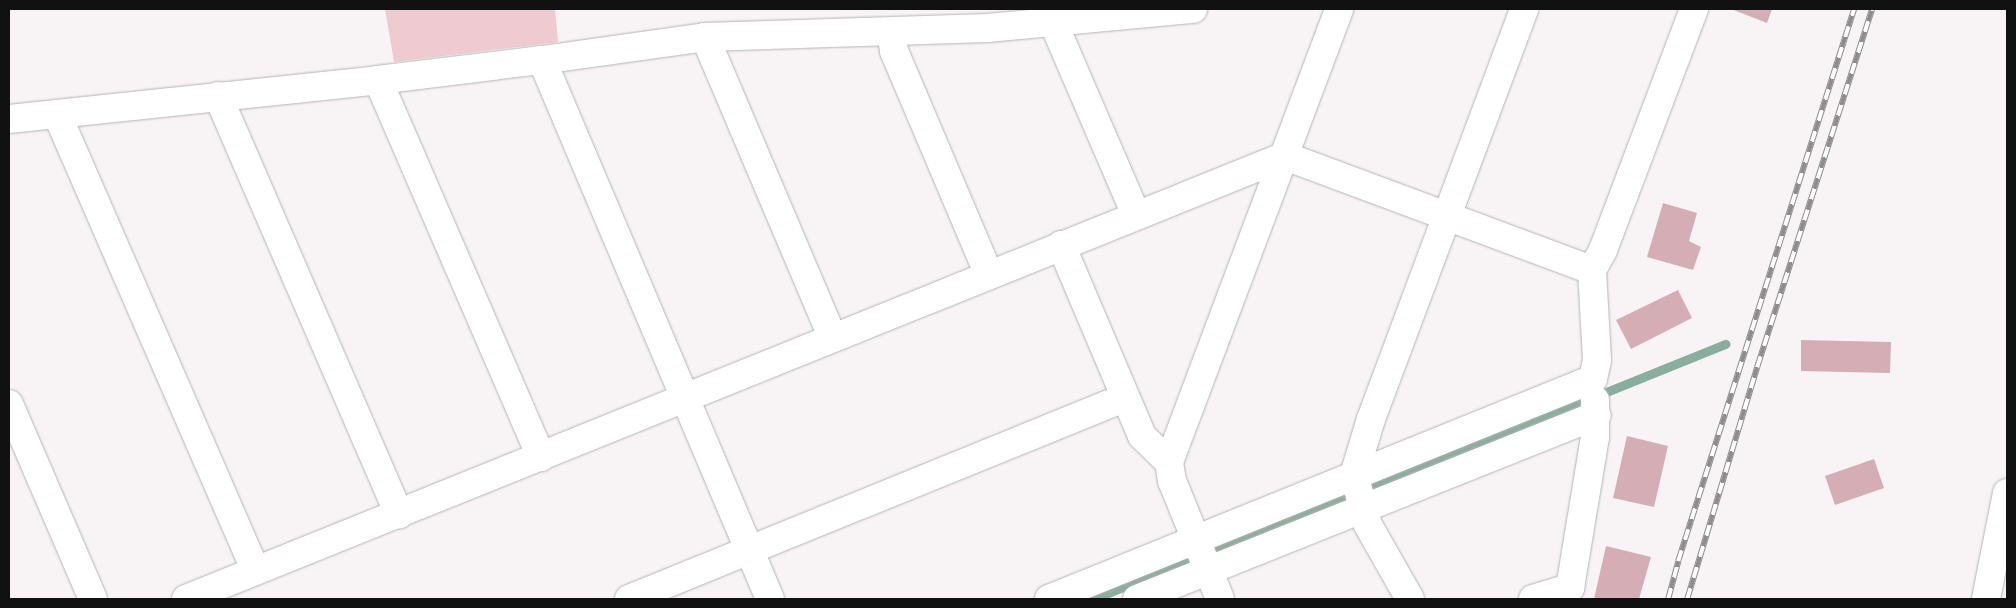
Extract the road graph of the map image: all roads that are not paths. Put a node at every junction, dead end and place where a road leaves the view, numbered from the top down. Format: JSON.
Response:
{"nodes":[{"id":1,"x":1187,"y":9,"type":"edge"},
{"id":2,"x":1339,"y":9,"type":"edge"},
{"id":3,"x":1524,"y":9,"type":"edge"},
{"id":4,"x":1694,"y":9,"type":"edge"},
{"id":5,"x":1053,"y":22,"type":"junction"},
{"id":6,"x":891,"y":32,"type":"junction"},
{"id":7,"x":706,"y":37,"type":"junction"},
{"id":8,"x":542,"y":60,"type":"junction"},
{"id":9,"x":378,"y":80,"type":"junction"},
{"id":10,"x":218,"y":96,"type":"junction"},
{"id":11,"x":57,"y":114,"type":"junction"},
{"id":12,"x":9,"y":119,"type":"edge"},
{"id":13,"x":1285,"y":156,"type":"junction"},
{"id":14,"x":1136,"y":215,"type":"junction"},
{"id":15,"x":1447,"y":216,"type":"junction"},
{"id":16,"x":1061,"y":245,"type":"junction"},
{"id":17,"x":1592,"y":270,"type":"junction"},
{"id":18,"x":988,"y":275,"type":"junction"},
{"id":19,"x":833,"y":338,"type":"junction"},
{"id":20,"x":1594,"y":397,"type":"junction"},
{"id":21,"x":684,"y":398,"type":"junction"},
{"id":22,"x":1124,"y":398,"type":"junction"},
{"id":23,"x":9,"y":404,"type":"edge"},
{"id":24,"x":541,"y":457,"type":"junction"},
{"id":25,"x":1169,"y":462,"type":"junction"},
{"id":26,"x":1359,"y":492,"type":"junction"},
{"id":27,"x":2007,"y":493,"type":"edge"},
{"id":28,"x":399,"y":515,"type":"junction"},
{"id":29,"x":749,"y":550,"type":"junction"},
{"id":30,"x":1201,"y":556,"type":"junction"},
{"id":31,"x":256,"y":571,"type":"junction"},
{"id":32,"x":93,"y":599,"type":"edge"},
{"id":33,"x":186,"y":599,"type":"edge"},
{"id":34,"x":629,"y":599,"type":"edge"},
{"id":35,"x":770,"y":599,"type":"edge"},
{"id":36,"x":1049,"y":599,"type":"edge"},
{"id":37,"x":1137,"y":599,"type":"edge"},
{"id":38,"x":1220,"y":599,"type":"edge"},
{"id":39,"x":1410,"y":599,"type":"edge"},
{"id":40,"x":1533,"y":599,"type":"edge"},
{"id":41,"x":1986,"y":599,"type":"edge"}],
"edges":[{"from":1,"to":5,"type":"street"},
{"from":2,"to":13,"type":"street"},
{"from":3,"to":15,"type":"street"},
{"from":4,"to":17,"type":"street"},
{"from":5,"to":6,"type":"street"},
{"from":5,"to":14,"type":"street"},
{"from":6,"to":7,"type":"street"},
{"from":6,"to":18,"type":"street"},
{"from":7,"to":8,"type":"street"},
{"from":7,"to":19,"type":"street"},
{"from":8,"to":9,"type":"street"},
{"from":8,"to":21,"type":"street"},
{"from":9,"to":10,"type":"street"},
{"from":9,"to":24,"type":"street"},
{"from":10,"to":11,"type":"street"},
{"from":10,"to":28,"type":"street"},
{"from":11,"to":12,"type":"street"},
{"from":11,"to":31,"type":"street"},
{"from":13,"to":14,"type":"street"},
{"from":13,"to":15,"type":"street"},
{"from":13,"to":25,"type":"street"},
{"from":14,"to":16,"type":"street"},
{"from":15,"to":17,"type":"street"},
{"from":15,"to":26,"type":"street"},
{"from":16,"to":18,"type":"street"},
{"from":16,"to":22,"type":"street"},
{"from":17,"to":20,"type":"street"},
{"from":18,"to":19,"type":"street"},
{"from":19,"to":21,"type":"street"},
{"from":20,"to":26,"type":"street"},
{"from":20,"to":26,"type":"street"},
{"from":20,"to":40,"type":"street"},
{"from":21,"to":24,"type":"street"},
{"from":21,"to":29,"type":"street"},
{"from":22,"to":25,"type":"street"},
{"from":22,"to":29,"type":"street"},
{"from":23,"to":32,"type":"street"},
{"from":24,"to":28,"type":"street"},
{"from":25,"to":30,"type":"street"},
{"from":26,"to":30,"type":"street"},
{"from":26,"to":39,"type":"street"},
{"from":27,"to":41,"type":"street"},
{"from":28,"to":31,"type":"street"},
{"from":29,"to":34,"type":"street"},
{"from":29,"to":35,"type":"street"},
{"from":30,"to":36,"type":"street"},
{"from":30,"to":37,"type":"street"},
{"from":30,"to":38,"type":"street"},
{"from":31,"to":33,"type":"street"}]}
